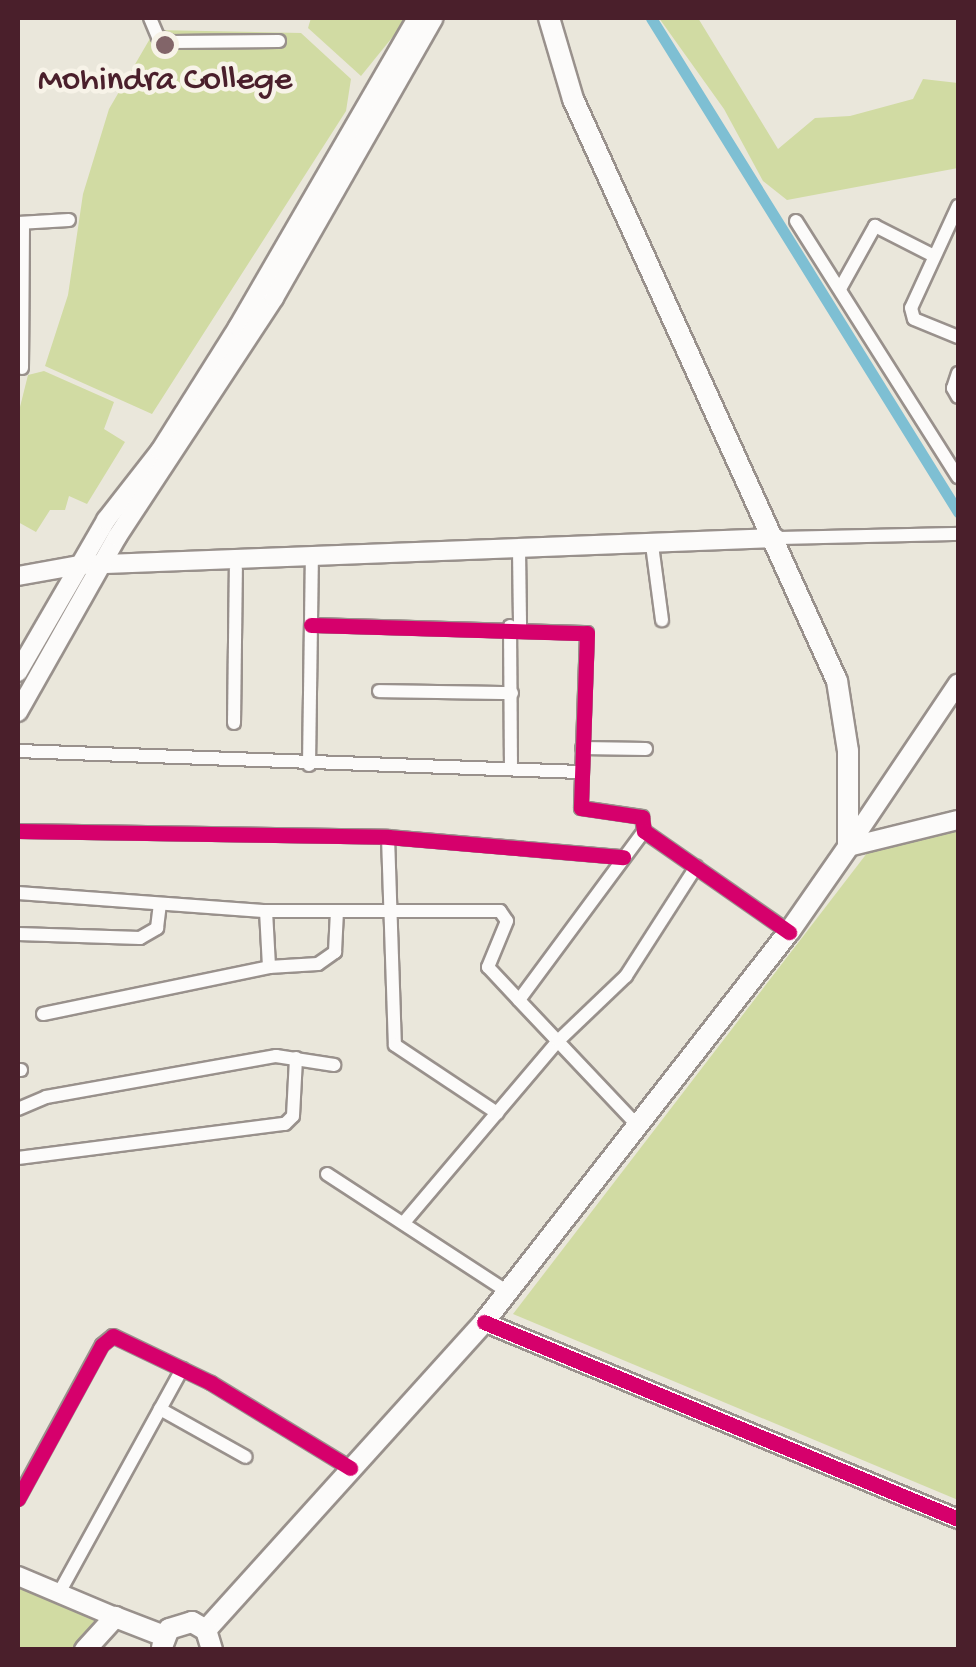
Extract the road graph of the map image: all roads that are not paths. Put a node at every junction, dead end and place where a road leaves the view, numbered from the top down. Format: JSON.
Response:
{"nodes":[{"id":1,"x":150,"y":18,"type":"edge"},
{"id":2,"x":417,"y":18,"type":"edge"},
{"id":3,"x":434,"y":18,"type":"edge"},
{"id":4,"x":549,"y":18,"type":"edge"},
{"id":5,"x":279,"y":40,"type":"dead end"},
{"id":6,"x":958,"y":207,"type":"edge"},
{"id":7,"x":69,"y":220,"type":"dead end"},
{"id":8,"x":796,"y":220,"type":"dead end"},
{"id":9,"x":20,"y":223,"type":"edge"},
{"id":10,"x":934,"y":256,"type":"junction"},
{"id":11,"x":840,"y":287,"type":"junction"},
{"id":12,"x":247,"y":326,"type":"junction"},
{"id":13,"x":958,"y":338,"type":"edge"},
{"id":14,"x":22,"y":368,"type":"dead end"},
{"id":15,"x":958,"y":372,"type":"edge"},
{"id":16,"x":958,"y":397,"type":"edge"},
{"id":17,"x":958,"y":477,"type":"edge"},
{"id":18,"x":958,"y":534,"type":"edge"},
{"id":19,"x":777,"y":544,"type":"junction"},
{"id":20,"x":653,"y":549,"type":"junction"},
{"id":21,"x":519,"y":554,"type":"junction"},
{"id":22,"x":312,"y":562,"type":"junction"},
{"id":23,"x":236,"y":569,"type":"junction"},
{"id":24,"x":81,"y":571,"type":"junction"},
{"id":25,"x":18,"y":576,"type":"edge"},
{"id":26,"x":662,"y":620,"type":"dead end"},
{"id":27,"x":311,"y":625,"type":"junction"},
{"id":28,"x":515,"y":626,"type":"junction"},
{"id":29,"x":18,"y":672,"type":"edge"},
{"id":30,"x":958,"y":683,"type":"edge"},
{"id":31,"x":379,"y":691,"type":"dead end"},
{"id":32,"x":512,"y":692,"type":"junction"},
{"id":33,"x":18,"y":712,"type":"edge"},
{"id":34,"x":234,"y":723,"type":"dead end"},
{"id":35,"x":582,"y":748,"type":"junction"},
{"id":36,"x":646,"y":749,"type":"dead end"},
{"id":37,"x":18,"y":751,"type":"edge"},
{"id":38,"x":308,"y":764,"type":"junction"},
{"id":39,"x":511,"y":767,"type":"junction"},
{"id":40,"x":580,"y":772,"type":"junction"},
{"id":41,"x":958,"y":820,"type":"edge"},
{"id":42,"x":18,"y":830,"type":"edge"},
{"id":43,"x":644,"y":831,"type":"junction"},
{"id":44,"x":388,"y":837,"type":"junction"},
{"id":45,"x":848,"y":847,"type":"junction"},
{"id":46,"x":623,"y":857,"type":"junction"},
{"id":47,"x":696,"y":867,"type":"junction"},
{"id":48,"x":18,"y":893,"type":"edge"},
{"id":49,"x":160,"y":905,"type":"junction"},
{"id":50,"x":266,"y":911,"type":"junction"},
{"id":51,"x":337,"y":912,"type":"junction"},
{"id":52,"x":389,"y":912,"type":"junction"},
{"id":53,"x":789,"y":932,"type":"junction"},
{"id":54,"x":18,"y":934,"type":"edge"},
{"id":55,"x":268,"y":967,"type":"junction"},
{"id":56,"x":519,"y":1000,"type":"junction"},
{"id":57,"x":44,"y":1014,"type":"dead end"},
{"id":58,"x":558,"y":1041,"type":"junction"},
{"id":59,"x":296,"y":1058,"type":"junction"},
{"id":60,"x":334,"y":1065,"type":"dead end"},
{"id":61,"x":18,"y":1109,"type":"edge"},
{"id":62,"x":497,"y":1112,"type":"junction"},
{"id":63,"x":638,"y":1126,"type":"junction"},
{"id":64,"x":18,"y":1158,"type":"edge"},
{"id":65,"x":326,"y":1174,"type":"dead end"},
{"id":66,"x":406,"y":1220,"type":"junction"},
{"id":67,"x":508,"y":1292,"type":"junction"},
{"id":68,"x":484,"y":1322,"type":"junction"},
{"id":69,"x":182,"y":1369,"type":"junction"},
{"id":70,"x":160,"y":1409,"type":"junction"},
{"id":71,"x":246,"y":1458,"type":"dead end"},
{"id":72,"x":350,"y":1468,"type":"junction"},
{"id":73,"x":18,"y":1499,"type":"edge"},
{"id":74,"x":958,"y":1518,"type":"edge"},
{"id":75,"x":18,"y":1576,"type":"edge"},
{"id":76,"x":59,"y":1593,"type":"junction"},
{"id":77,"x":115,"y":1617,"type":"junction"},
{"id":78,"x":209,"y":1640,"type":"edge"},
{"id":79,"x":163,"y":1643,"type":"edge"},
{"id":80,"x":85,"y":1650,"type":"edge"}],
"edges":[{"from":1,"to":5,"type":"street"},
{"from":2,"to":12,"type":"main road"},
{"from":3,"to":12,"type":"main road"},
{"from":4,"to":19,"type":"main road"},
{"from":6,"to":10,"type":"street"},
{"from":7,"to":9,"type":"street"},
{"from":8,"to":11,"type":"street"},
{"from":9,"to":14,"type":"street"},
{"from":10,"to":11,"type":"street"},
{"from":10,"to":13,"type":"street"},
{"from":11,"to":17,"type":"street"},
{"from":12,"to":24,"type":"main road"},
{"from":15,"to":16,"type":"street"},
{"from":18,"to":19,"type":"street"},
{"from":19,"to":20,"type":"main road"},
{"from":19,"to":45,"type":"main road"},
{"from":20,"to":21,"type":"main road"},
{"from":20,"to":26,"type":"street"},
{"from":21,"to":22,"type":"main road"},
{"from":21,"to":28,"type":"street"},
{"from":22,"to":23,"type":"main road"},
{"from":22,"to":24,"type":"main road"},
{"from":22,"to":27,"type":"street"},
{"from":23,"to":24,"type":"main road"},
{"from":23,"to":34,"type":"street"},
{"from":24,"to":25,"type":"main road"},
{"from":24,"to":29,"type":"main road"},
{"from":24,"to":33,"type":"main road"},
{"from":27,"to":28,"type":"street"},
{"from":27,"to":38,"type":"street"},
{"from":28,"to":32,"type":"street"},
{"from":28,"to":35,"type":"street"},
{"from":30,"to":45,"type":"main road"},
{"from":31,"to":32,"type":"street"},
{"from":32,"to":39,"type":"street"},
{"from":35,"to":36,"type":"street"},
{"from":35,"to":40,"type":"street"},
{"from":37,"to":38,"type":"street"},
{"from":38,"to":39,"type":"street"},
{"from":39,"to":40,"type":"street"},
{"from":40,"to":43,"type":"street"},
{"from":41,"to":45,"type":"main road"},
{"from":42,"to":44,"type":"street"},
{"from":43,"to":46,"type":"street"},
{"from":43,"to":47,"type":"street"},
{"from":44,"to":46,"type":"street"},
{"from":44,"to":52,"type":"street"},
{"from":45,"to":53,"type":"main road"},
{"from":46,"to":56,"type":"street"},
{"from":47,"to":53,"type":"street"},
{"from":47,"to":58,"type":"street"},
{"from":48,"to":49,"type":"street"},
{"from":49,"to":50,"type":"street"},
{"from":49,"to":54,"type":"street"},
{"from":50,"to":51,"type":"street"},
{"from":50,"to":55,"type":"street"},
{"from":51,"to":52,"type":"street"},
{"from":51,"to":55,"type":"street"},
{"from":52,"to":56,"type":"street"},
{"from":52,"to":62,"type":"street"},
{"from":53,"to":63,"type":"main road"},
{"from":55,"to":57,"type":"street"},
{"from":56,"to":58,"type":"street"},
{"from":58,"to":62,"type":"street"},
{"from":58,"to":63,"type":"street"},
{"from":59,"to":60,"type":"street"},
{"from":59,"to":61,"type":"street"},
{"from":59,"to":64,"type":"street"},
{"from":62,"to":66,"type":"street"},
{"from":63,"to":67,"type":"main road"},
{"from":65,"to":66,"type":"street"},
{"from":66,"to":67,"type":"street"},
{"from":67,"to":68,"type":"main road"},
{"from":68,"to":72,"type":"main road"},
{"from":68,"to":74,"type":"main road"},
{"from":69,"to":70,"type":"street"},
{"from":69,"to":72,"type":"street"},
{"from":69,"to":73,"type":"street"},
{"from":70,"to":71,"type":"street"},
{"from":70,"to":76,"type":"street"},
{"from":72,"to":78,"type":"main road"},
{"from":75,"to":76,"type":"main road"},
{"from":76,"to":77,"type":"main road"},
{"from":77,"to":79,"type":"main road"},
{"from":77,"to":80,"type":"main road"},
{"from":78,"to":79,"type":"main road"}]}
